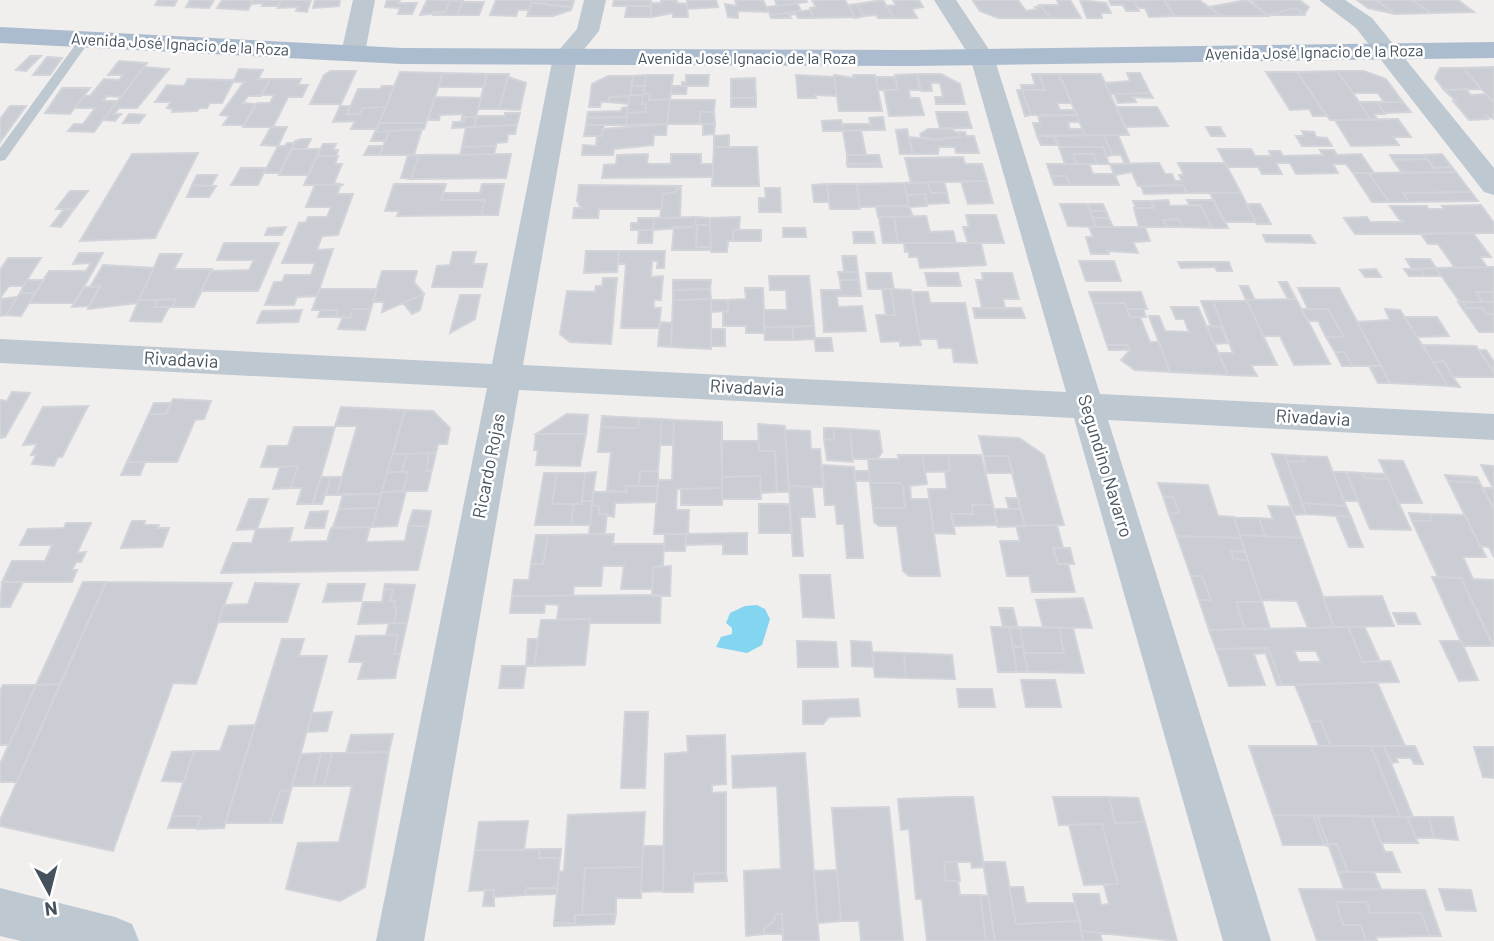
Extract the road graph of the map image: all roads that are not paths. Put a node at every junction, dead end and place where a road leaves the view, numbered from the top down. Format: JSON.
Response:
{"nodes":[{"id":1,"x":364,"y":0,"type":"edge"},
{"id":2,"x":595,"y":0,"type":"edge"},
{"id":3,"x":945,"y":0,"type":"edge"},
{"id":4,"x":1330,"y":0,"type":"edge"},
{"id":5,"x":0,"y":12,"type":"edge"},
{"id":6,"x":290,"y":26,"type":"dead end"},
{"id":7,"x":1494,"y":26,"type":"edge"},
{"id":8,"x":331,"y":28,"type":"dead end"},
{"id":9,"x":1369,"y":29,"type":"junction"},
{"id":10,"x":588,"y":31,"type":"junction"},
{"id":11,"x":615,"y":31,"type":"dead end"},
{"id":12,"x":939,"y":33,"type":"dead end"},
{"id":13,"x":0,"y":35,"type":"edge"},
{"id":14,"x":364,"y":37,"type":"junction"},
{"id":15,"x":85,"y":39,"type":"junction"},
{"id":16,"x":563,"y":44,"type":"junction"},
{"id":17,"x":974,"y":45,"type":"junction"},
{"id":18,"x":1494,"y":50,"type":"edge"},
{"id":19,"x":1388,"y":51,"type":"junction"},
{"id":20,"x":1216,"y":54,"type":"junction"},
{"id":21,"x":402,"y":56,"type":"junction"},
{"id":22,"x":0,"y":157,"type":"edge"},
{"id":23,"x":1494,"y":186,"type":"edge"},
{"id":24,"x":0,"y":351,"type":"edge"},
{"id":25,"x":506,"y":376,"type":"junction"},
{"id":26,"x":1087,"y":406,"type":"junction"},
{"id":27,"x":1494,"y":427,"type":"edge"},
{"id":28,"x":0,"y":912,"type":"edge"},
{"id":29,"x":115,"y":941,"type":"edge"},
{"id":30,"x":400,"y":941,"type":"edge"},
{"id":31,"x":1247,"y":941,"type":"edge"}],
"edges":[{"from":1,"to":14,"type":"street"},
{"from":2,"to":10,"type":"street"},
{"from":3,"to":17,"type":"street","name":"Segundino Navarro"},
{"from":4,"to":9,"type":"street"},
{"from":5,"to":6,"type":"main road","name":"Avenida José Ignacio de la Roza"},
{"from":7,"to":9,"type":"main road","name":"Avenida José Ignacio de la Roza"},
{"from":8,"to":14,"type":"main road","name":"Avenida José Ignacio de la Roza"},
{"from":9,"to":17,"type":"main road","name":"Avenida José Ignacio de la Roza"},
{"from":9,"to":19,"type":"street"},
{"from":9,"to":20,"type":"main road"},
{"from":10,"to":11,"type":"main road","name":"Avenida José Ignacio de la Roza"},
{"from":10,"to":16,"type":"main road","name":"Avenida José Ignacio de la Roza"},
{"from":10,"to":21,"type":"main road"},
{"from":12,"to":17,"type":"main road","name":"Avenida José Ignacio de la Roza"},
{"from":13,"to":15,"type":"main road","name":"Avenida José Ignacio de la Roza"},
{"from":14,"to":15,"type":"main road","name":"Avenida José Ignacio de la Roza"},
{"from":14,"to":21,"type":"main road","name":"Avenida José Ignacio de la Roza"},
{"from":15,"to":22,"type":"lane"},
{"from":16,"to":17,"type":"main road","name":"Avenida José Ignacio de la Roza"},
{"from":16,"to":21,"type":"main road","name":"Avenida José Ignacio de la Roza"},
{"from":16,"to":25,"type":"street","name":"Ricardo Rojas"},
{"from":17,"to":20,"type":"main road","name":"Avenida José Ignacio de la Roza"},
{"from":17,"to":26,"type":"street","name":"Segundino Navarro"},
{"from":18,"to":19,"type":"main road","name":"Avenida José Ignacio de la Roza"},
{"from":19,"to":20,"type":"main road","name":"Avenida José Ignacio de la Roza"},
{"from":19,"to":23,"type":"street"},
{"from":24,"to":25,"type":"street","name":"Rivadavia"},
{"from":25,"to":26,"type":"street","name":"Rivadavia"},
{"from":25,"to":30,"type":"street","name":"Ricardo Rojas"},
{"from":26,"to":27,"type":"street","name":"Rivadavia"},
{"from":26,"to":31,"type":"street","name":"Segundino Navarro"},
{"from":28,"to":29,"type":"street"}]}
